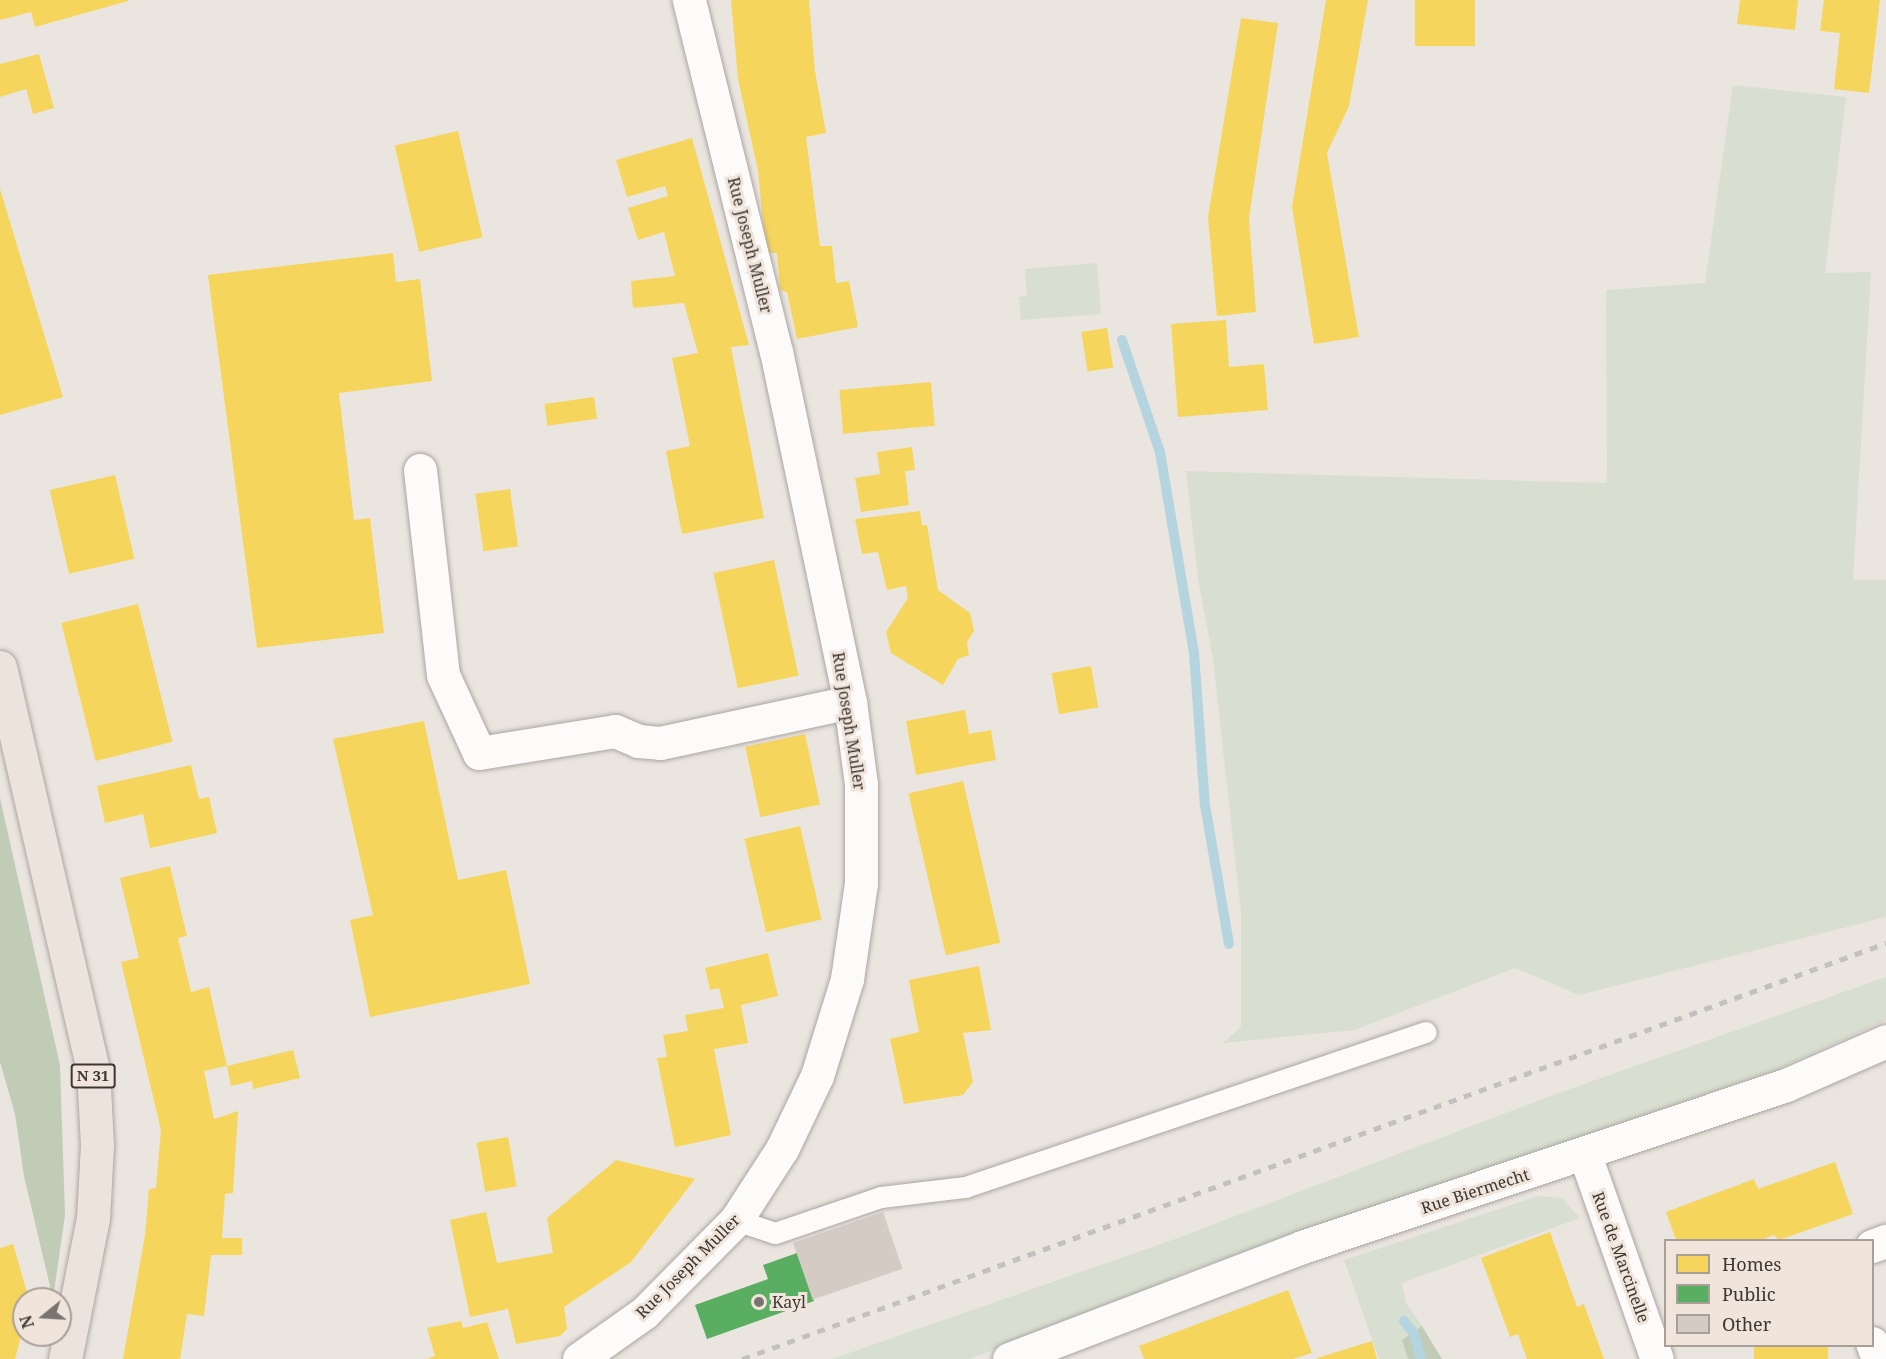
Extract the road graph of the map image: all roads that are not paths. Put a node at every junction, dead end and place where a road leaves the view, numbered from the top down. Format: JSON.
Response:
{"nodes":[{"id":1,"x":689,"y":0,"type":"edge"},
{"id":2,"x":420,"y":471,"type":"dead end"},
{"id":3,"x":0,"y":667,"type":"edge"},
{"id":4,"x":850,"y":702,"type":"junction"},
{"id":5,"x":1426,"y":1032,"type":"dead end"},
{"id":6,"x":1886,"y":1041,"type":"edge"},
{"id":7,"x":1585,"y":1155,"type":"junction"},
{"id":8,"x":736,"y":1221,"type":"junction"},
{"id":9,"x":1656,"y":1324,"type":"edge"},
{"id":10,"x":1066,"y":1348,"type":"edge"},
{"id":11,"x":65,"y":1359,"type":"edge"},
{"id":12,"x":579,"y":1359,"type":"edge"},
{"id":13,"x":1009,"y":1359,"type":"edge"},
{"id":14,"x":1658,"y":1359,"type":"edge"}],
"edges":[{"from":1,"to":4,"type":"street","name":"Rue Joseph Muller"},
{"from":2,"to":4,"type":"street"},
{"from":3,"to":11,"type":"main road","number":"N 31"},
{"from":4,"to":8,"type":"street","name":"Rue Joseph Muller"},
{"from":5,"to":8,"type":"lane"},
{"from":6,"to":7,"type":"street","name":"Rue Biermecht"},
{"from":7,"to":9,"type":"street","name":"Rue de Marcinelle"},
{"from":7,"to":10,"type":"street","name":"Rue Biermecht"},
{"from":8,"to":12,"type":"street","name":"Rue Joseph Muller"},
{"from":9,"to":14,"type":"street","name":"Rue de Marcinelle"},
{"from":10,"to":13,"type":"street","name":"Rue Biermecht"}]}
